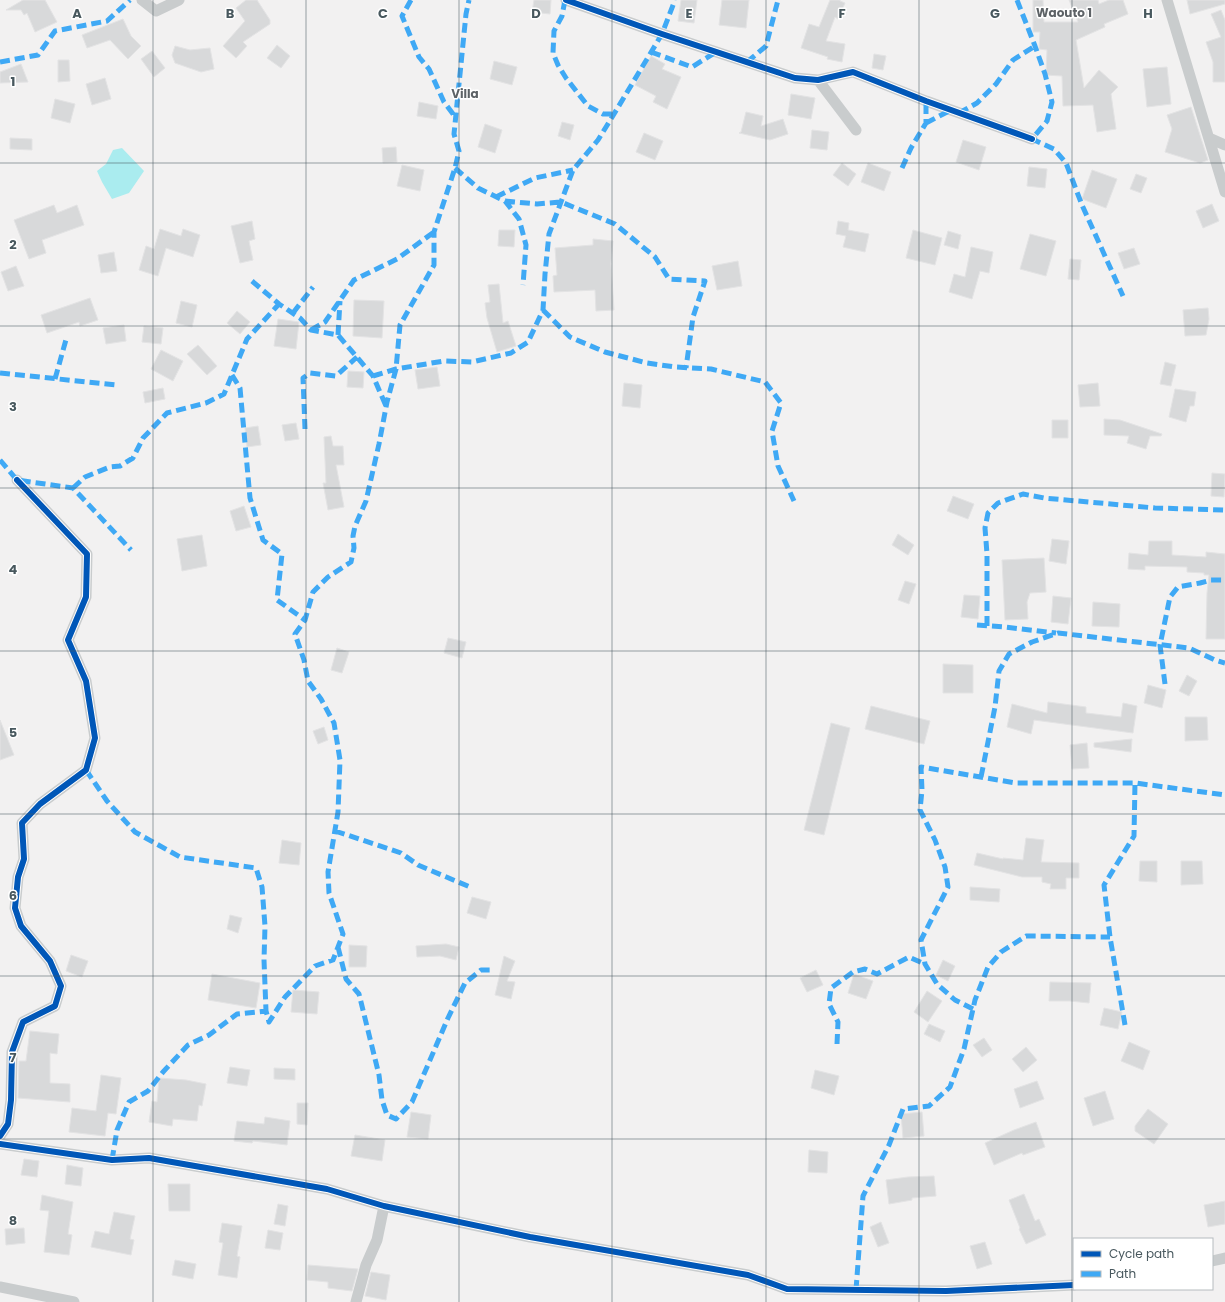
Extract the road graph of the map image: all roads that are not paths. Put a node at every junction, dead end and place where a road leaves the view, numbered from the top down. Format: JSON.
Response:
{"nodes":[{"id":1,"x":142,"y":0,"type":"edge"},
{"id":2,"x":179,"y":0,"type":"edge"},
{"id":3,"x":566,"y":0,"type":"edge"},
{"id":4,"x":1167,"y":0,"type":"edge"},
{"id":5,"x":818,"y":80,"type":"junction"},
{"id":6,"x":856,"y":130,"type":"dead end"},
{"id":7,"x":1208,"y":138,"type":"junction"},
{"id":8,"x":1032,"y":139,"type":"dead end"},
{"id":9,"x":1225,"y":145,"type":"edge"},
{"id":10,"x":1225,"y":192,"type":"edge"},
{"id":11,"x":17,"y":480,"type":"dead end"},
{"id":12,"x":0,"y":1136,"type":"edge"},
{"id":13,"x":0,"y":1144,"type":"edge"},
{"id":14,"x":384,"y":1206,"type":"junction"},
{"id":15,"x":1225,"y":1258,"type":"edge"},
{"id":16,"x":1213,"y":1261,"type":"edge"},
{"id":17,"x":1073,"y":1284,"type":"edge"},
{"id":18,"x":0,"y":1287,"type":"edge"},
{"id":19,"x":74,"y":1302,"type":"edge"},
{"id":20,"x":356,"y":1302,"type":"edge"}],
"edges":[{"from":1,"to":2,"type":"street"},
{"from":3,"to":5,"type":"street"},
{"from":4,"to":7,"type":"street"},
{"from":5,"to":6,"type":"street"},
{"from":5,"to":8,"type":"street"},
{"from":7,"to":9,"type":"street"},
{"from":7,"to":10,"type":"street"},
{"from":11,"to":12,"type":"street"},
{"from":13,"to":14,"type":"street"},
{"from":14,"to":17,"type":"street"},
{"from":14,"to":20,"type":"street"},
{"from":15,"to":16,"type":"street"},
{"from":18,"to":19,"type":"street"}]}
